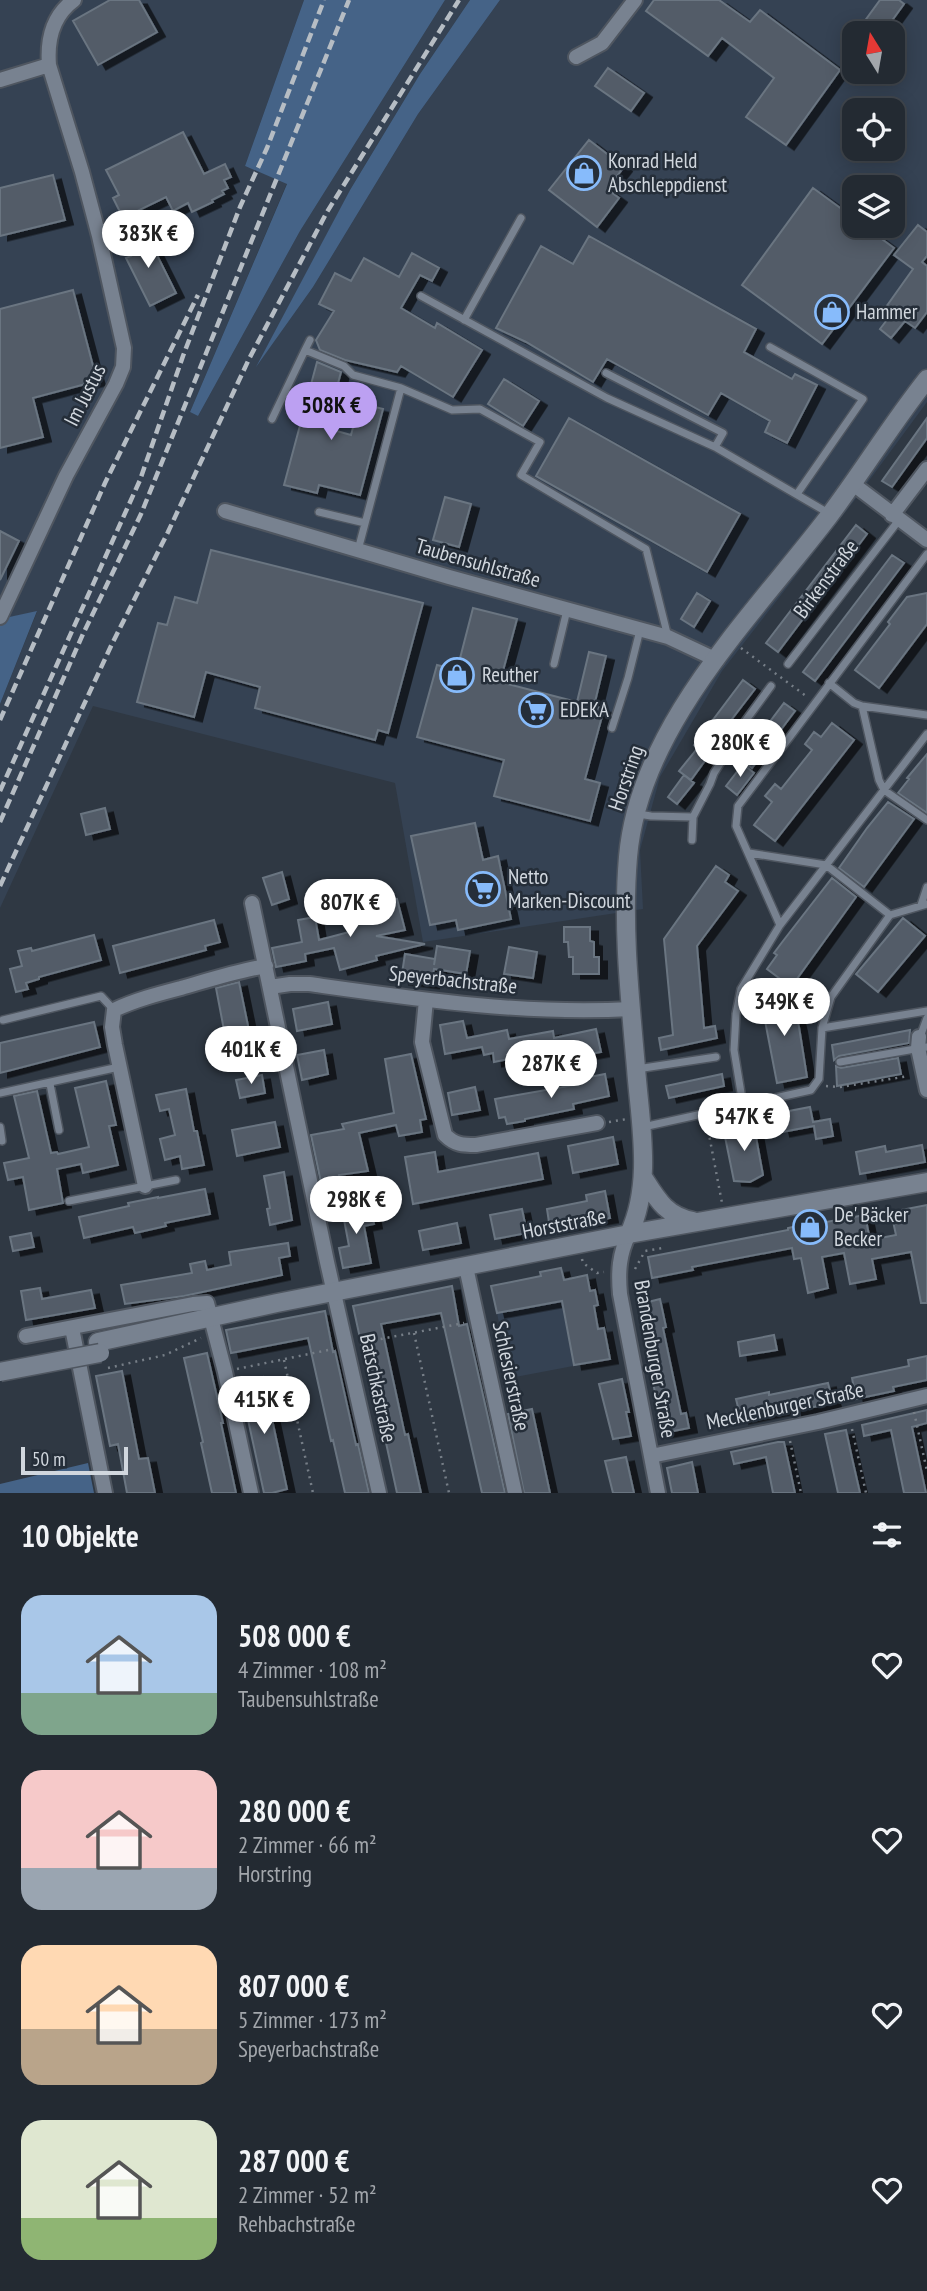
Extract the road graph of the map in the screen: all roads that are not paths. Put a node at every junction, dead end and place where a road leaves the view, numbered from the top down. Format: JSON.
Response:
{"nodes":[{"id":1,"x":74,"y":0,"type":"edge"},
{"id":2,"x":635,"y":0,"type":"edge"},
{"id":3,"x":576,"y":57,"type":"dead end"},
{"id":4,"x":48,"y":65,"type":"junction"},
{"id":5,"x":0,"y":80,"type":"edge"},
{"id":6,"x":521,"y":218,"type":"dead end"},
{"id":7,"x":421,"y":296,"type":"dead end"},
{"id":8,"x":464,"y":320,"type":"junction"},
{"id":9,"x":310,"y":340,"type":"dead end"},
{"id":10,"x":769,"y":347,"type":"dead end"},
{"id":11,"x":305,"y":350,"type":"junction"},
{"id":12,"x":607,"y":373,"type":"dead end"},
{"id":13,"x":927,"y":379,"type":"edge"},
{"id":14,"x":401,"y":388,"type":"junction"},
{"id":15,"x":272,"y":419,"type":"dead end"},
{"id":16,"x":715,"y":447,"type":"junction"},
{"id":17,"x":927,"y":469,"type":"edge"},
{"id":18,"x":853,"y":484,"type":"junction"},
{"id":19,"x":797,"y":494,"type":"junction"},
{"id":20,"x":225,"y":511,"type":"dead end"},
{"id":21,"x":318,"y":512,"type":"dead end"},
{"id":22,"x":831,"y":514,"type":"junction"},
{"id":23,"x":895,"y":517,"type":"junction"},
{"id":24,"x":365,"y":523,"type":"junction"},
{"id":25,"x":927,"y":540,"type":"edge"},
{"id":26,"x":358,"y":550,"type":"junction"},
{"id":27,"x":927,"y":554,"type":"edge"},
{"id":28,"x":567,"y":609,"type":"junction"},
{"id":29,"x":0,"y":617,"type":"edge"},
{"id":30,"x":640,"y":629,"type":"junction"},
{"id":31,"x":668,"y":637,"type":"junction"},
{"id":32,"x":717,"y":660,"type":"junction"},
{"id":33,"x":554,"y":664,"type":"dead end"},
{"id":34,"x":788,"y":664,"type":"dead end"},
{"id":35,"x":830,"y":683,"type":"junction"},
{"id":36,"x":771,"y":686,"type":"dead end"},
{"id":37,"x":862,"y":706,"type":"junction"},
{"id":38,"x":927,"y":715,"type":"edge"},
{"id":39,"x":612,"y":728,"type":"dead end"},
{"id":40,"x":927,"y":734,"type":"edge"},
{"id":41,"x":884,"y":790,"type":"junction"},
{"id":42,"x":636,"y":813,"type":"junction"},
{"id":43,"x":693,"y":817,"type":"junction"},
{"id":44,"x":927,"y":820,"type":"edge"},
{"id":45,"x":692,"y":840,"type":"dead end"},
{"id":46,"x":749,"y":853,"type":"junction"},
{"id":47,"x":826,"y":865,"type":"junction"},
{"id":48,"x":927,"y":887,"type":"edge"},
{"id":49,"x":252,"y":903,"type":"dead end"},
{"id":50,"x":924,"y":905,"type":"edge"},
{"id":51,"x":890,"y":915,"type":"junction"},
{"id":52,"x":780,"y":925,"type":"junction"},
{"id":53,"x":266,"y":966,"type":"junction"},
{"id":54,"x":271,"y":987,"type":"junction"},
{"id":55,"x":426,"y":1000,"type":"junction"},
{"id":56,"x":631,"y":1009,"type":"junction"},
{"id":57,"x":114,"y":1010,"type":"junction"},
{"id":58,"x":927,"y":1010,"type":"edge"},
{"id":59,"x":927,"y":1018,"type":"edge"},
{"id":60,"x":3,"y":1020,"type":"dead end"},
{"id":61,"x":822,"y":1028,"type":"junction"},
{"id":62,"x":922,"y":1044,"type":"edge"},
{"id":63,"x":716,"y":1057,"type":"dead end"},
{"id":64,"x":840,"y":1062,"type":"dead end"},
{"id":65,"x":119,"y":1067,"type":"junction"},
{"id":66,"x":636,"y":1069,"type":"junction"},
{"id":67,"x":50,"y":1084,"type":"junction"},
{"id":68,"x":927,"y":1090,"type":"edge"},
{"id":69,"x":0,"y":1093,"type":"edge"},
{"id":70,"x":743,"y":1105,"type":"junction"},
{"id":71,"x":641,"y":1122,"type":"junction"},
{"id":72,"x":597,"y":1123,"type":"road end"},
{"id":73,"x":0,"y":1127,"type":"edge"},
{"id":74,"x":59,"y":1130,"type":"dead end"},
{"id":75,"x":2,"y":1141,"type":"dead end"},
{"id":76,"x":643,"y":1177,"type":"junction"},
{"id":77,"x":176,"y":1180,"type":"dead end"},
{"id":78,"x":927,"y":1182,"type":"edge"},
{"id":79,"x":145,"y":1186,"type":"junction"},
{"id":80,"x":69,"y":1201,"type":"dead end"},
{"id":81,"x":695,"y":1222,"type":"junction"},
{"id":82,"x":629,"y":1234,"type":"junction"},
{"id":83,"x":466,"y":1267,"type":"junction"},
{"id":84,"x":335,"y":1293,"type":"junction"},
{"id":85,"x":214,"y":1325,"type":"junction"},
{"id":86,"x":72,"y":1328,"type":"junction"},
{"id":87,"x":26,"y":1336,"type":"dead end"},
{"id":88,"x":101,"y":1355,"type":"junction"},
{"id":89,"x":0,"y":1360,"type":"edge"},
{"id":90,"x":0,"y":1372,"type":"edge"},
{"id":91,"x":927,"y":1396,"type":"edge"},
{"id":92,"x":651,"y":1456,"type":"junction"},
{"id":93,"x":105,"y":1493,"type":"edge"},
{"id":94,"x":251,"y":1493,"type":"edge"},
{"id":95,"x":380,"y":1493,"type":"edge"},
{"id":96,"x":515,"y":1493,"type":"edge"},
{"id":97,"x":658,"y":1493,"type":"edge"}],
"edges":[{"from":1,"to":4,"type":"street"},
{"from":2,"to":3,"type":"street"},
{"from":4,"to":5,"type":"street"},
{"from":4,"to":29,"type":"street","name":"Im Justus"},
{"from":6,"to":8,"type":"lane"},
{"from":7,"to":8,"type":"lane"},
{"from":8,"to":16,"type":"lane"},
{"from":9,"to":11,"type":"lane"},
{"from":10,"to":19,"type":"lane"},
{"from":11,"to":14,"type":"lane"},
{"from":11,"to":15,"type":"lane"},
{"from":12,"to":16,"type":"lane"},
{"from":13,"to":18,"type":"street","name":"Horstring"},
{"from":14,"to":24,"type":"lane"},
{"from":14,"to":31,"type":"lane"},
{"from":16,"to":19,"type":"lane"},
{"from":17,"to":23,"type":"street","name":"Birkenstraße"},
{"from":18,"to":22,"type":"street","name":"Horstring"},
{"from":18,"to":23,"type":"street"},
{"from":19,"to":22,"type":"lane"},
{"from":20,"to":26,"type":"street","name":"Taubensuhlstraße"},
{"from":21,"to":24,"type":"lane"},
{"from":22,"to":32,"type":"street","name":"Horstring"},
{"from":23,"to":25,"type":"street"},
{"from":23,"to":34,"type":"lane","name":"Birkenstraße"},
{"from":24,"to":26,"type":"lane"},
{"from":26,"to":28,"type":"street","name":"Taubensuhlstraße"},
{"from":27,"to":35,"type":"lane"},
{"from":28,"to":30,"type":"street","name":"Taubensuhlstraße"},
{"from":28,"to":33,"type":"lane"},
{"from":30,"to":31,"type":"street","name":"Taubensuhlstraße"},
{"from":30,"to":39,"type":"lane"},
{"from":31,"to":32,"type":"street","name":"Taubensuhlstraße"},
{"from":32,"to":42,"type":"street","name":"Horstring"},
{"from":35,"to":37,"type":"lane"},
{"from":35,"to":46,"type":"lane"},
{"from":36,"to":43,"type":"lane"},
{"from":37,"to":38,"type":"lane"},
{"from":37,"to":41,"type":"lane"},
{"from":40,"to":41,"type":"lane"},
{"from":41,"to":44,"type":"lane"},
{"from":41,"to":47,"type":"lane"},
{"from":42,"to":43,"type":"lane"},
{"from":42,"to":56,"type":"street","name":"Horstring"},
{"from":43,"to":45,"type":"lane"},
{"from":46,"to":47,"type":"lane"},
{"from":46,"to":52,"type":"lane"},
{"from":47,"to":51,"type":"lane"},
{"from":47,"to":52,"type":"lane"},
{"from":48,"to":50,"type":"lane"},
{"from":49,"to":53,"type":"street","name":"Batschkastraße"},
{"from":50,"to":51,"type":"lane"},
{"from":51,"to":61,"type":"lane"},
{"from":52,"to":70,"type":"lane"},
{"from":53,"to":54,"type":"street","name":"Batschkastraße"},
{"from":53,"to":57,"type":"street"},
{"from":54,"to":55,"type":"street","name":"Speyerbachstraße"},
{"from":54,"to":84,"type":"street","name":"Batschkastraße"},
{"from":55,"to":56,"type":"street","name":"Speyerbachstraße"},
{"from":55,"to":72,"type":"street"},
{"from":56,"to":66,"type":"street","name":"Horstring"},
{"from":57,"to":60,"type":"lane"},
{"from":57,"to":65,"type":"street"},
{"from":58,"to":61,"type":"lane"},
{"from":59,"to":62,"type":"lane"},
{"from":61,"to":70,"type":"lane"},
{"from":62,"to":64,"type":"lane"},
{"from":62,"to":68,"type":"street"},
{"from":63,"to":66,"type":"lane"},
{"from":65,"to":67,"type":"lane"},
{"from":65,"to":79,"type":"street"},
{"from":66,"to":71,"type":"street","name":"Horstring"},
{"from":67,"to":69,"type":"lane"},
{"from":67,"to":74,"type":"lane"},
{"from":70,"to":71,"type":"lane"},
{"from":71,"to":76,"type":"street","name":"Horstring"},
{"from":73,"to":75,"type":"lane"},
{"from":76,"to":81,"type":"street"},
{"from":76,"to":82,"type":"street","name":"Horstring"},
{"from":77,"to":79,"type":"lane"},
{"from":78,"to":81,"type":"street","name":"Horststraße"},
{"from":79,"to":80,"type":"lane"},
{"from":81,"to":82,"type":"street","name":"Horststraße"},
{"from":82,"to":83,"type":"street","name":"Horststraße"},
{"from":82,"to":92,"type":"street","name":"Brandenburger Straße"},
{"from":83,"to":84,"type":"street","name":"Horststraße"},
{"from":83,"to":96,"type":"street","name":"Schlesierstraße"},
{"from":84,"to":85,"type":"street","name":"Horststraße"},
{"from":84,"to":95,"type":"street","name":"Batschkastraße"},
{"from":85,"to":86,"type":"street"},
{"from":85,"to":88,"type":"street","name":"Horststraße"},
{"from":85,"to":94,"type":"street"},
{"from":86,"to":87,"type":"street"},
{"from":86,"to":93,"type":"street"},
{"from":88,"to":89,"type":"street","name":"Horststraße"},
{"from":88,"to":90,"type":"street","name":"Horststraße","bridge":true},
{"from":91,"to":92,"type":"street","name":"Mecklenburger Straße"},
{"from":92,"to":97,"type":"street","name":"Brandenburger Straße"}]}
